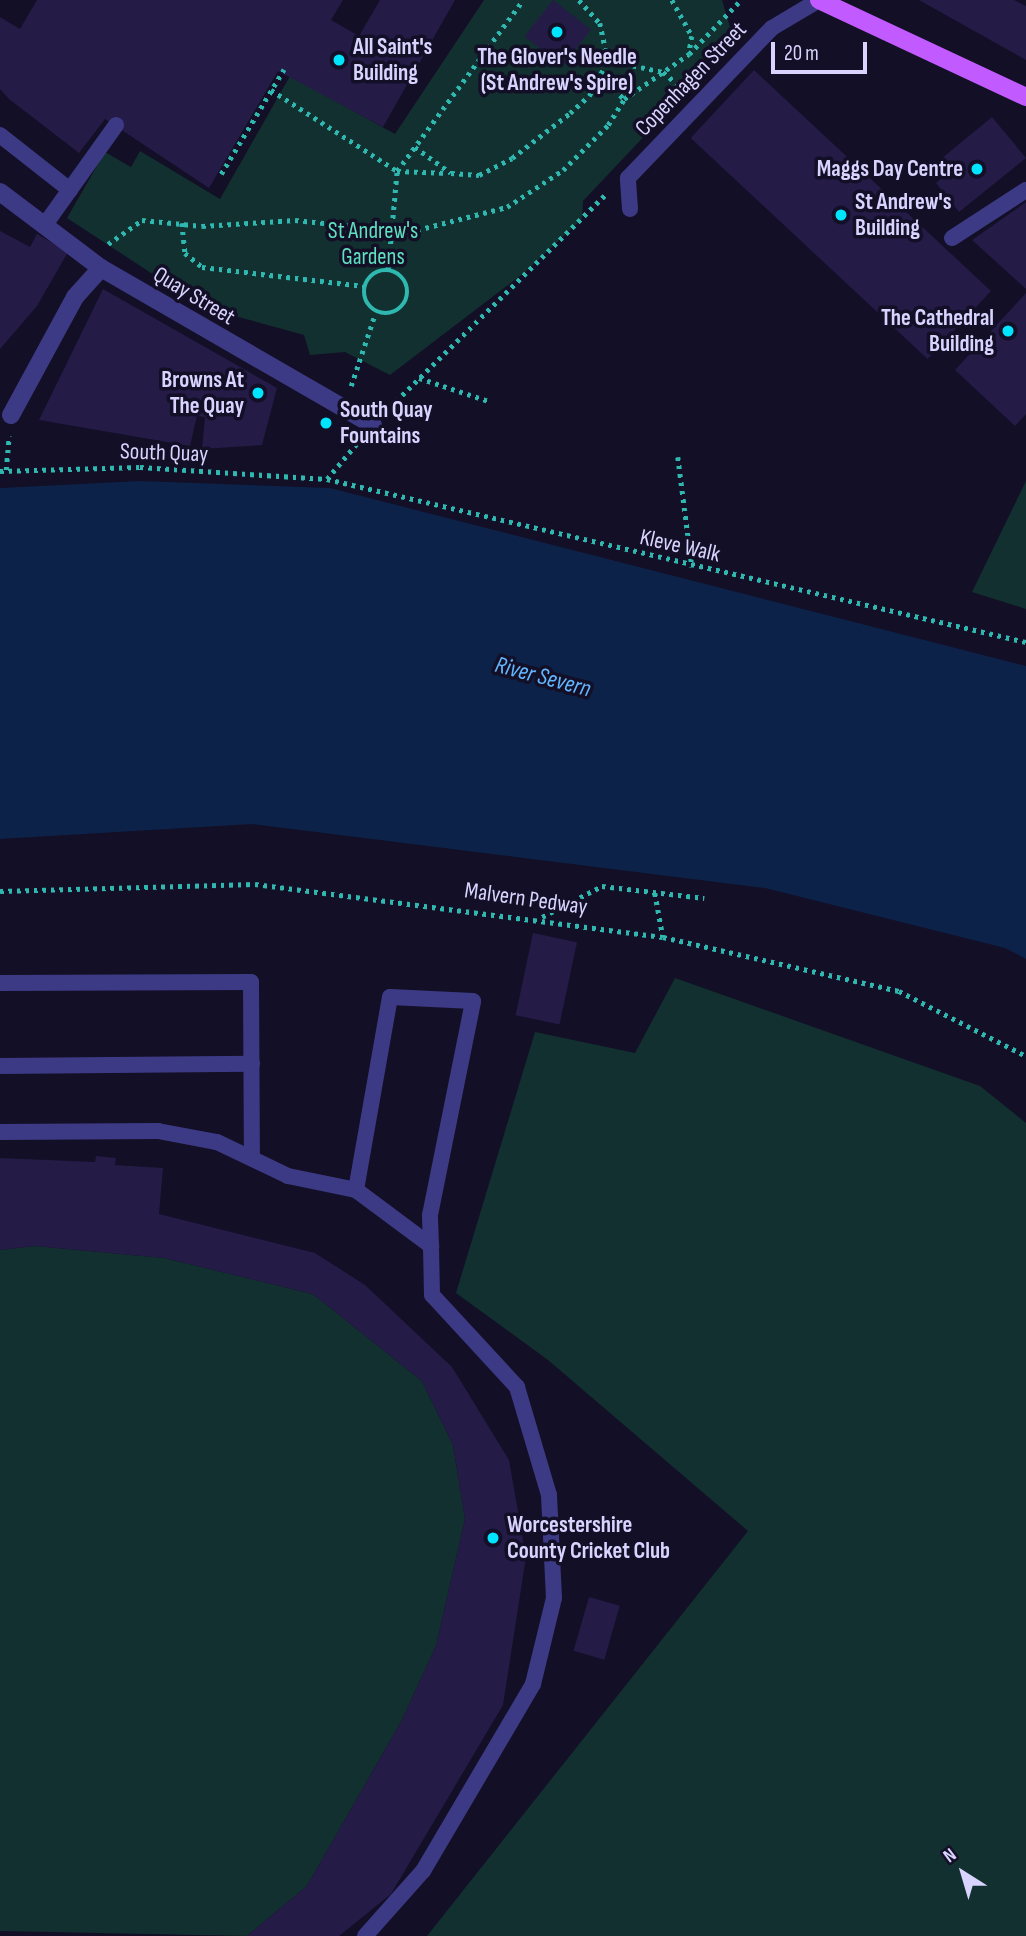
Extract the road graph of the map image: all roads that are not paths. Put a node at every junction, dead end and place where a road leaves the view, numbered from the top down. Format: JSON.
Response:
{"nodes":[{"id":1,"x":819,"y":0,"type":"edge"},
{"id":2,"x":1026,"y":97,"type":"edge"},
{"id":3,"x":116,"y":125,"type":"dead end"},
{"id":4,"x":0,"y":135,"type":"edge"},
{"id":5,"x":70,"y":190,"type":"junction"},
{"id":6,"x":1026,"y":190,"type":"edge"},
{"id":7,"x":0,"y":192,"type":"edge"},
{"id":8,"x":631,"y":209,"type":"dead end"},
{"id":9,"x":44,"y":226,"type":"junction"},
{"id":10,"x":952,"y":238,"type":"dead end"},
{"id":11,"x":98,"y":265,"type":"junction"},
{"id":12,"x":10,"y":415,"type":"road end"},
{"id":13,"x":373,"y":425,"type":"road end"},
{"id":14,"x":0,"y":982,"type":"edge"},
{"id":15,"x":252,"y":1064,"type":"junction"},
{"id":16,"x":0,"y":1066,"type":"edge"},
{"id":17,"x":0,"y":1132,"type":"edge"},
{"id":18,"x":251,"y":1154,"type":"junction"},
{"id":19,"x":356,"y":1190,"type":"junction"},
{"id":20,"x":431,"y":1246,"type":"junction"},
{"id":21,"x":365,"y":1936,"type":"edge"}],
"edges":[{"from":1,"to":2,"type":"main road"},
{"from":1,"to":8,"type":"lane","name":"Copenhagen Street"},
{"from":3,"to":5,"type":"lane"},
{"from":4,"to":5,"type":"lane"},
{"from":5,"to":9,"type":"lane"},
{"from":6,"to":10,"type":"lane"},
{"from":7,"to":9,"type":"street","name":"Quay Street"},
{"from":9,"to":11,"type":"street","name":"Quay Street"},
{"from":11,"to":12,"type":"street"},
{"from":11,"to":13,"type":"street","name":"Quay Street"},
{"from":14,"to":15,"type":"lane"},
{"from":15,"to":16,"type":"lane"},
{"from":15,"to":18,"type":"lane"},
{"from":17,"to":18,"type":"lane"},
{"from":18,"to":19,"type":"lane"},
{"from":19,"to":20,"type":"lane"},
{"from":19,"to":20,"type":"lane"},
{"from":20,"to":21,"type":"lane"}]}
